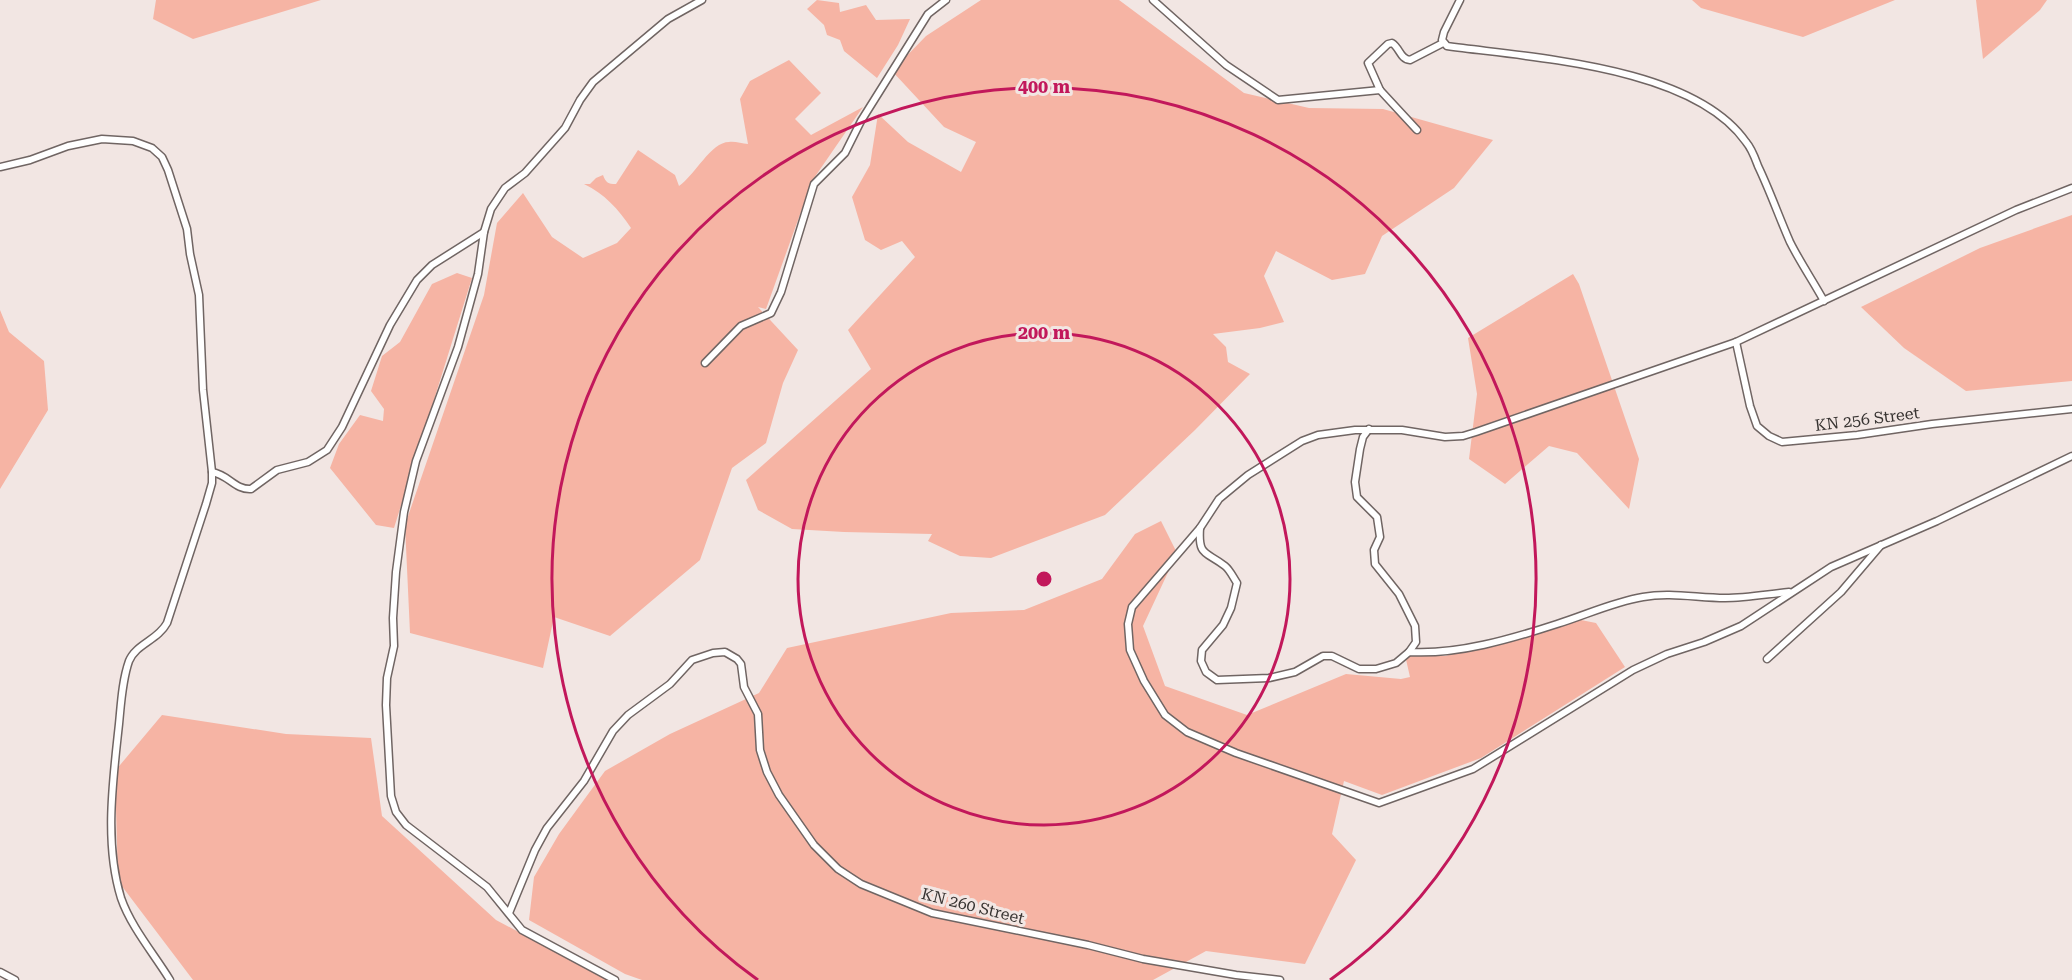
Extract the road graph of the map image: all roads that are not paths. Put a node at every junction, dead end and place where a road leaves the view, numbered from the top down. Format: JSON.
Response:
{"nodes":[{"id":1,"x":702,"y":0,"type":"edge"},
{"id":2,"x":946,"y":0,"type":"edge"},
{"id":3,"x":1153,"y":0,"type":"edge"},
{"id":4,"x":1460,"y":0,"type":"edge"},
{"id":5,"x":1443,"y":43,"type":"junction"},
{"id":6,"x":1380,"y":90,"type":"junction"},
{"id":7,"x":1417,"y":130,"type":"dead end"},
{"id":8,"x":0,"y":167,"type":"edge"},
{"id":9,"x":2072,"y":188,"type":"edge"},
{"id":10,"x":484,"y":232,"type":"junction"},
{"id":11,"x":1824,"y":301,"type":"junction"},
{"id":12,"x":1736,"y":342,"type":"junction"},
{"id":13,"x":705,"y":363,"type":"dead end"},
{"id":14,"x":2072,"y":409,"type":"edge"},
{"id":15,"x":1369,"y":429,"type":"junction"},
{"id":16,"x":2072,"y":456,"type":"edge"},
{"id":17,"x":212,"y":472,"type":"junction"},
{"id":18,"x":1200,"y":528,"type":"junction"},
{"id":19,"x":1883,"y":543,"type":"junction"},
{"id":20,"x":1791,"y":592,"type":"junction"},
{"id":21,"x":1409,"y":652,"type":"junction"},
{"id":22,"x":1767,"y":659,"type":"dead end"},
{"id":23,"x":509,"y":913,"type":"junction"},
{"id":24,"x":0,"y":972,"type":"edge"},
{"id":25,"x":15,"y":980,"type":"edge"},
{"id":26,"x":171,"y":980,"type":"edge"},
{"id":27,"x":615,"y":980,"type":"edge"},
{"id":28,"x":1280,"y":980,"type":"edge"}],
"edges":[{"from":1,"to":10,"type":"street"},
{"from":2,"to":13,"type":"street"},
{"from":3,"to":6,"type":"street"},
{"from":4,"to":5,"type":"street"},
{"from":5,"to":6,"type":"street"},
{"from":5,"to":11,"type":"street"},
{"from":6,"to":7,"type":"street"},
{"from":8,"to":17,"type":"street"},
{"from":9,"to":11,"type":"street"},
{"from":10,"to":17,"type":"street"},
{"from":10,"to":23,"type":"street"},
{"from":11,"to":12,"type":"street"},
{"from":12,"to":14,"type":"street","name":"KN 256 Street"},
{"from":12,"to":15,"type":"street"},
{"from":15,"to":18,"type":"street"},
{"from":15,"to":21,"type":"street"},
{"from":16,"to":19,"type":"street"},
{"from":17,"to":26,"type":"street"},
{"from":18,"to":20,"type":"street"},
{"from":18,"to":21,"type":"street"},
{"from":19,"to":20,"type":"street"},
{"from":19,"to":22,"type":"street"},
{"from":20,"to":21,"type":"street"},
{"from":23,"to":27,"type":"street"},
{"from":23,"to":28,"type":"street","name":"KN 260 Street"},
{"from":24,"to":25,"type":"street"}]}
